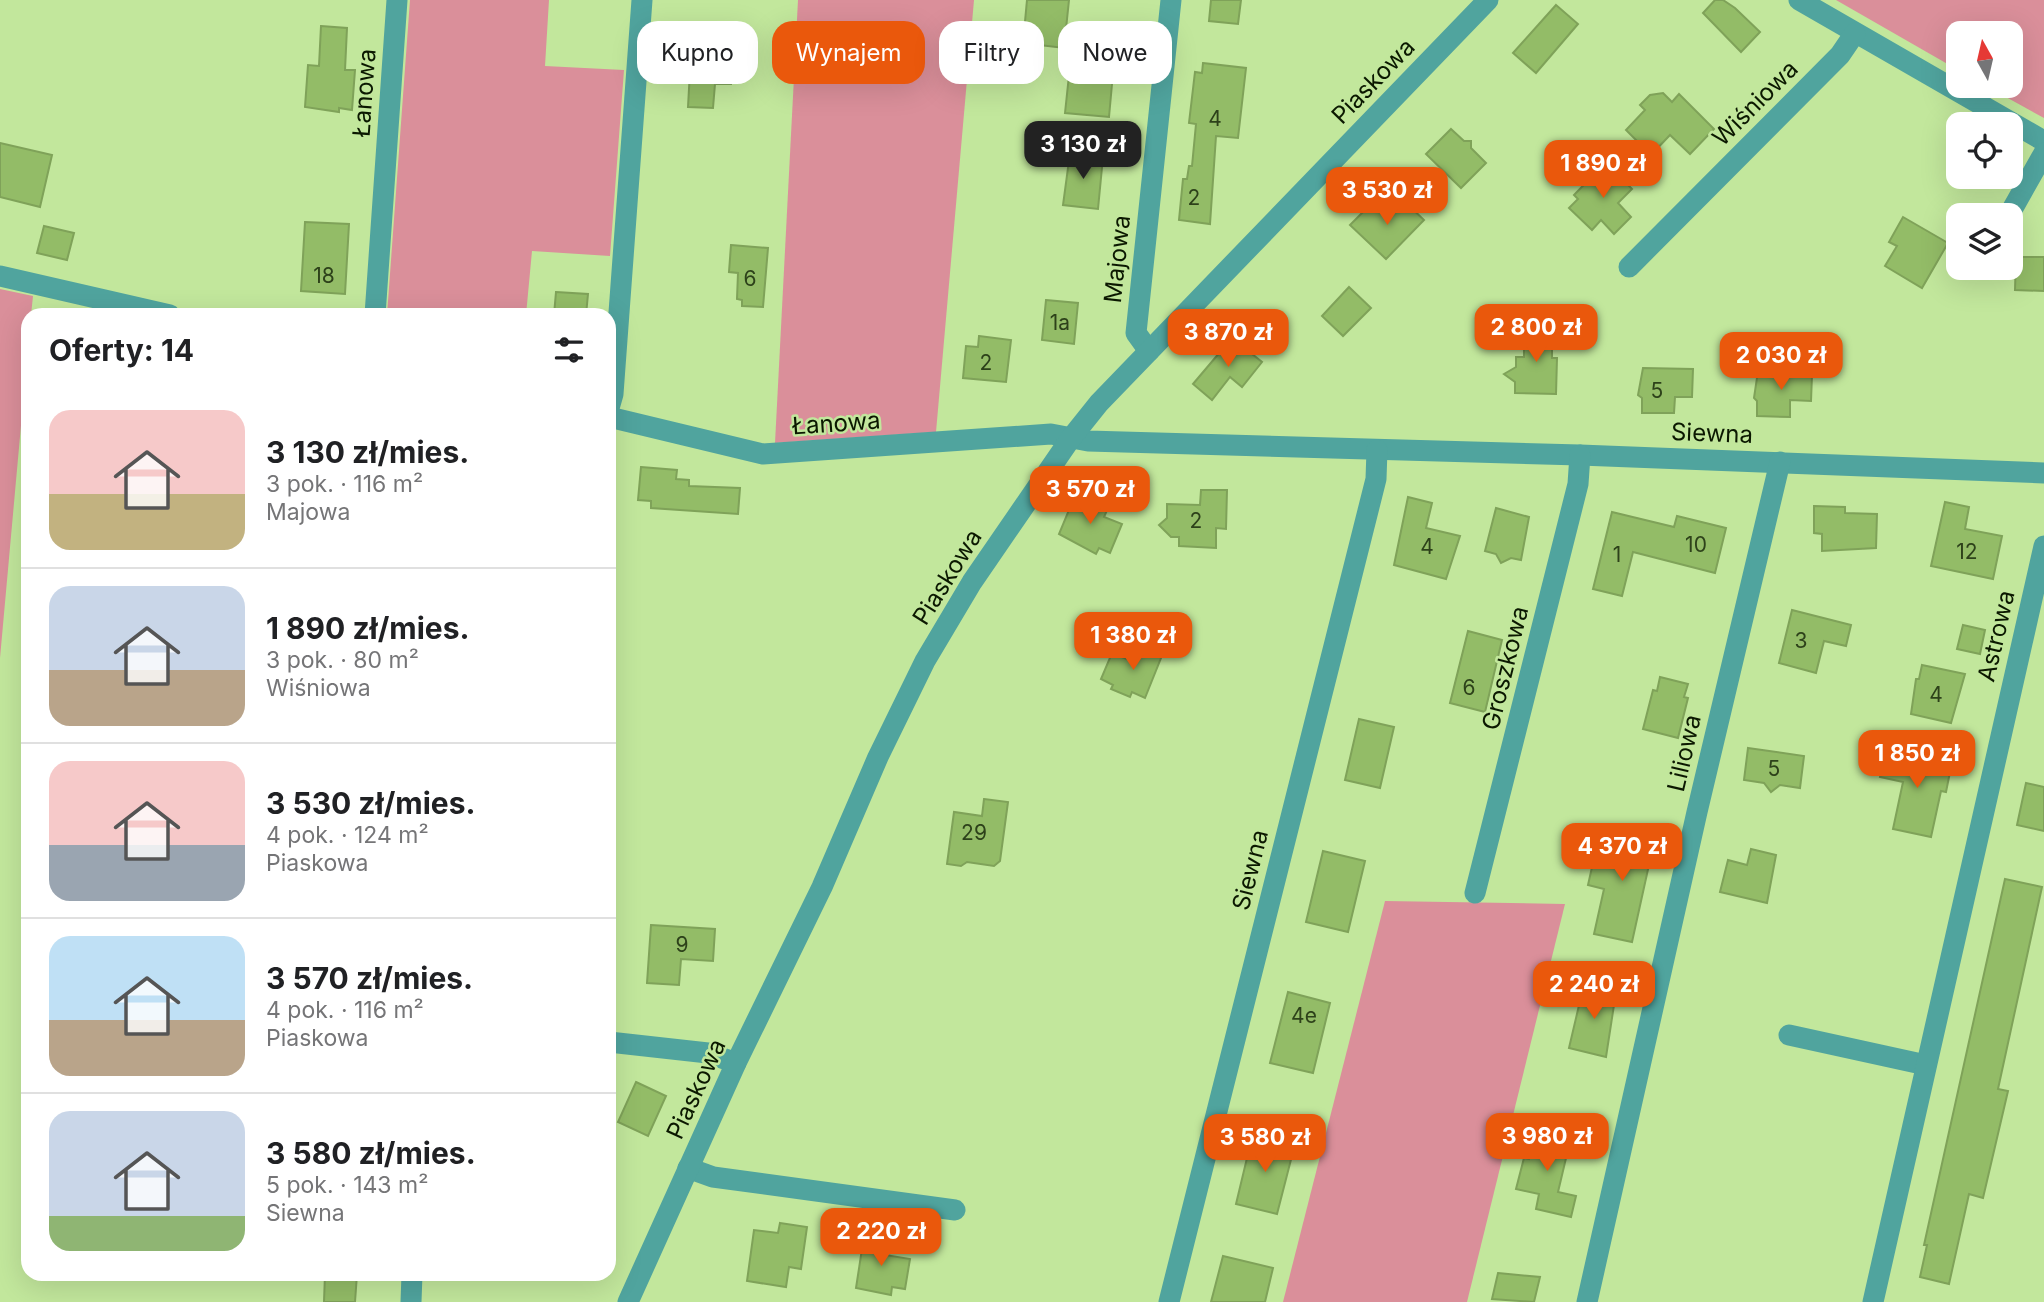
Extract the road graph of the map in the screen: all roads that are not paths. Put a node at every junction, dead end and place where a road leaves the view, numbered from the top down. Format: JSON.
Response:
{"nodes":[{"id":1,"x":397,"y":0,"type":"edge"},
{"id":2,"x":642,"y":0,"type":"edge"},
{"id":3,"x":1171,"y":0,"type":"edge"},
{"id":4,"x":1488,"y":0,"type":"edge"},
{"id":5,"x":1799,"y":0,"type":"edge"},
{"id":6,"x":1855,"y":33,"type":"junction"},
{"id":7,"x":2044,"y":141,"type":"edge"},
{"id":8,"x":2044,"y":153,"type":"edge"},
{"id":9,"x":2016,"y":203,"type":"edge"},
{"id":10,"x":1629,"y":267,"type":"dead end"},
{"id":11,"x":0,"y":276,"type":"edge"},
{"id":12,"x":139,"y":308,"type":"edge"},
{"id":13,"x":375,"y":308,"type":"edge"},
{"id":14,"x":1149,"y":351,"type":"junction"},
{"id":15,"x":616,"y":353,"type":"edge"},
{"id":16,"x":616,"y":419,"type":"edge"},
{"id":17,"x":1071,"y":438,"type":"junction"},
{"id":18,"x":1377,"y":450,"type":"junction"},
{"id":19,"x":1580,"y":455,"type":"junction"},
{"id":20,"x":1780,"y":462,"type":"junction"},
{"id":21,"x":2044,"y":473,"type":"edge"},
{"id":22,"x":2044,"y":546,"type":"edge"},
{"id":23,"x":1475,"y":893,"type":"dead end"},
{"id":24,"x":1789,"y":1035,"type":"dead end"},
{"id":25,"x":616,"y":1043,"type":"edge"},
{"id":26,"x":736,"y":1063,"type":"junction"},
{"id":27,"x":1926,"y":1065,"type":"junction"},
{"id":28,"x":688,"y":1168,"type":"junction"},
{"id":29,"x":955,"y":1210,"type":"dead end"},
{"id":30,"x":412,"y":1281,"type":"edge"},
{"id":31,"x":411,"y":1302,"type":"edge"},
{"id":32,"x":628,"y":1302,"type":"edge"},
{"id":33,"x":1169,"y":1302,"type":"edge"},
{"id":34,"x":1587,"y":1302,"type":"edge"},
{"id":35,"x":1872,"y":1302,"type":"edge"}],
"edges":[{"from":1,"to":13,"type":"street","name":"Łanowa"},
{"from":2,"to":15,"type":"street"},
{"from":3,"to":14,"type":"street","name":"Majowa"},
{"from":4,"to":14,"type":"street","name":"Piaskowa"},
{"from":5,"to":6,"type":"street"},
{"from":6,"to":7,"type":"street"},
{"from":6,"to":10,"type":"street","name":"Wiśniowa"},
{"from":8,"to":9,"type":"street"},
{"from":11,"to":12,"type":"street"},
{"from":14,"to":17,"type":"street","name":"Piaskowa"},
{"from":16,"to":17,"type":"street","name":"Łanowa"},
{"from":17,"to":18,"type":"street","name":"Siewna"},
{"from":17,"to":26,"type":"street","name":"Piaskowa"},
{"from":18,"to":19,"type":"street","name":"Siewna"},
{"from":18,"to":33,"type":"street","name":"Siewna"},
{"from":19,"to":20,"type":"street","name":"Siewna"},
{"from":19,"to":23,"type":"street","name":"Groszkowa"},
{"from":20,"to":21,"type":"street","name":"Siewna"},
{"from":20,"to":34,"type":"street","name":"Liliowa"},
{"from":22,"to":27,"type":"street","name":"Astrowa"},
{"from":24,"to":27,"type":"street"},
{"from":25,"to":26,"type":"street"},
{"from":26,"to":28,"type":"street","name":"Piaskowa"},
{"from":27,"to":35,"type":"street","name":"Astrowa"},
{"from":28,"to":29,"type":"street"},
{"from":28,"to":32,"type":"street","name":"Piaskowa"},
{"from":30,"to":31,"type":"street"}]}
